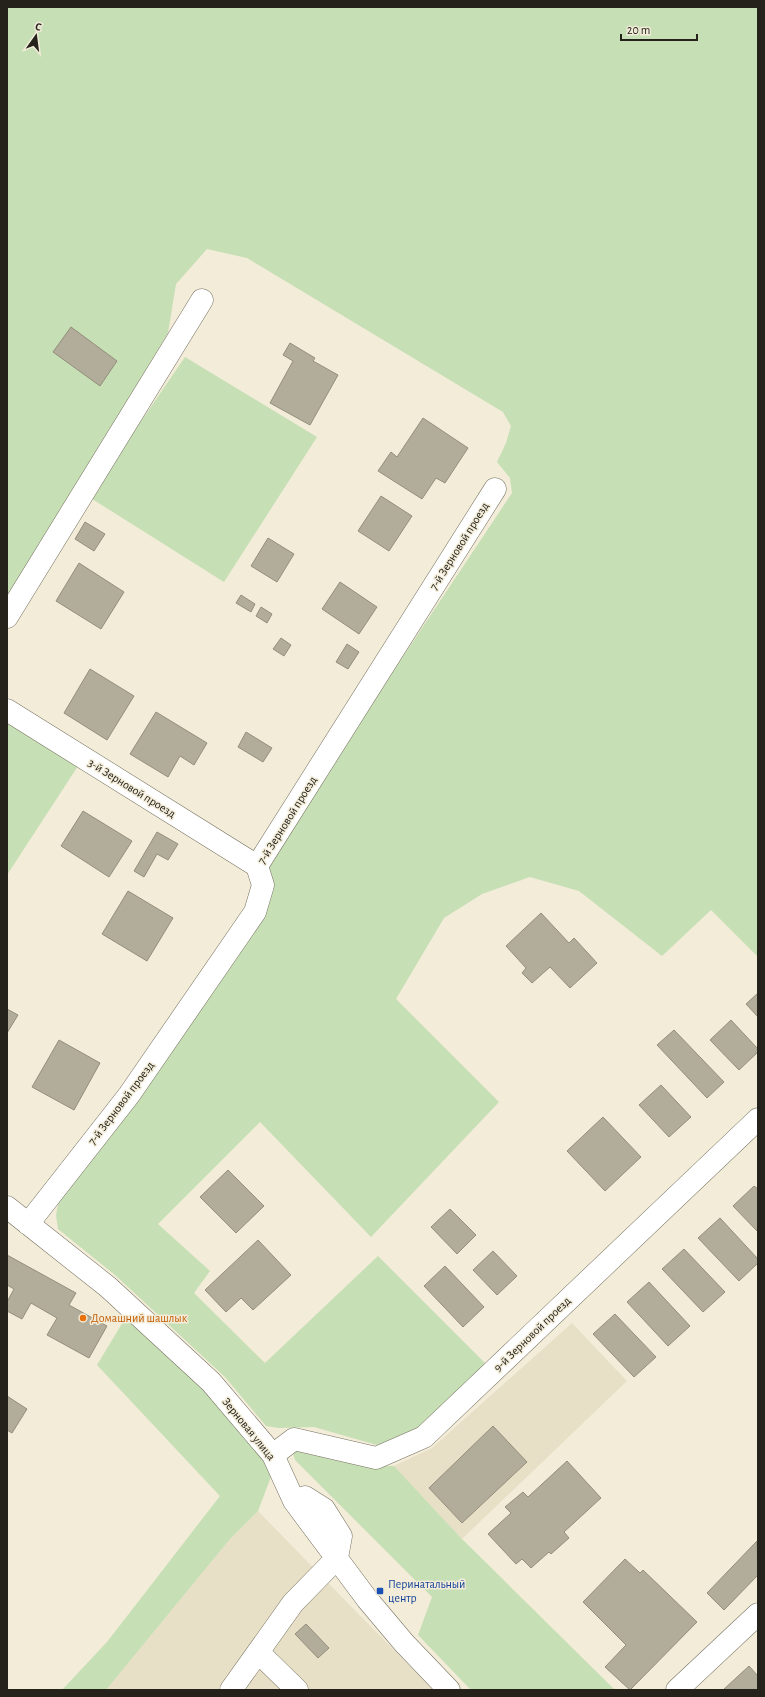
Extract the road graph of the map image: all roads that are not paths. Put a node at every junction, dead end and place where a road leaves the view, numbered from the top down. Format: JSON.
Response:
{"nodes":[{"id":1,"x":202,"y":300,"type":"dead end"},
{"id":2,"x":495,"y":488,"type":"dead end"},
{"id":3,"x":7,"y":617,"type":"edge"},
{"id":4,"x":7,"y":710,"type":"edge"},
{"id":5,"x":257,"y":866,"type":"junction"},
{"id":6,"x":758,"y":1119,"type":"edge"},
{"id":7,"x":7,"y":1207,"type":"edge"},
{"id":8,"x":28,"y":1224,"type":"junction"},
{"id":9,"x":273,"y":1455,"type":"junction"},
{"id":10,"x":337,"y":1558,"type":"junction"},
{"id":11,"x":758,"y":1614,"type":"edge"},
{"id":12,"x":258,"y":1652,"type":"junction"},
{"id":13,"x":231,"y":1690,"type":"edge"},
{"id":14,"x":297,"y":1690,"type":"edge"},
{"id":15,"x":448,"y":1690,"type":"edge"},
{"id":16,"x":677,"y":1690,"type":"edge"}],
"edges":[{"from":1,"to":3,"type":"street"},
{"from":2,"to":5,"type":"street","name":"7-й Зерновой проезд"},
{"from":4,"to":5,"type":"street","name":"3-й Зерновой проезд"},
{"from":5,"to":8,"type":"street","name":"7-й Зерновой проезд"},
{"from":6,"to":9,"type":"street","name":"9-й Зерновой проезд"},
{"from":7,"to":8,"type":"street","name":"Зерновая улица"},
{"from":8,"to":9,"type":"street","name":"Зерновая улица"},
{"from":9,"to":10,"type":"street","name":"Зерновая улица"},
{"from":10,"to":12,"type":"street"},
{"from":10,"to":15,"type":"street","name":"Зерновая улица"},
{"from":11,"to":16,"type":"street"},
{"from":12,"to":13,"type":"street"},
{"from":12,"to":14,"type":"street"}]}
